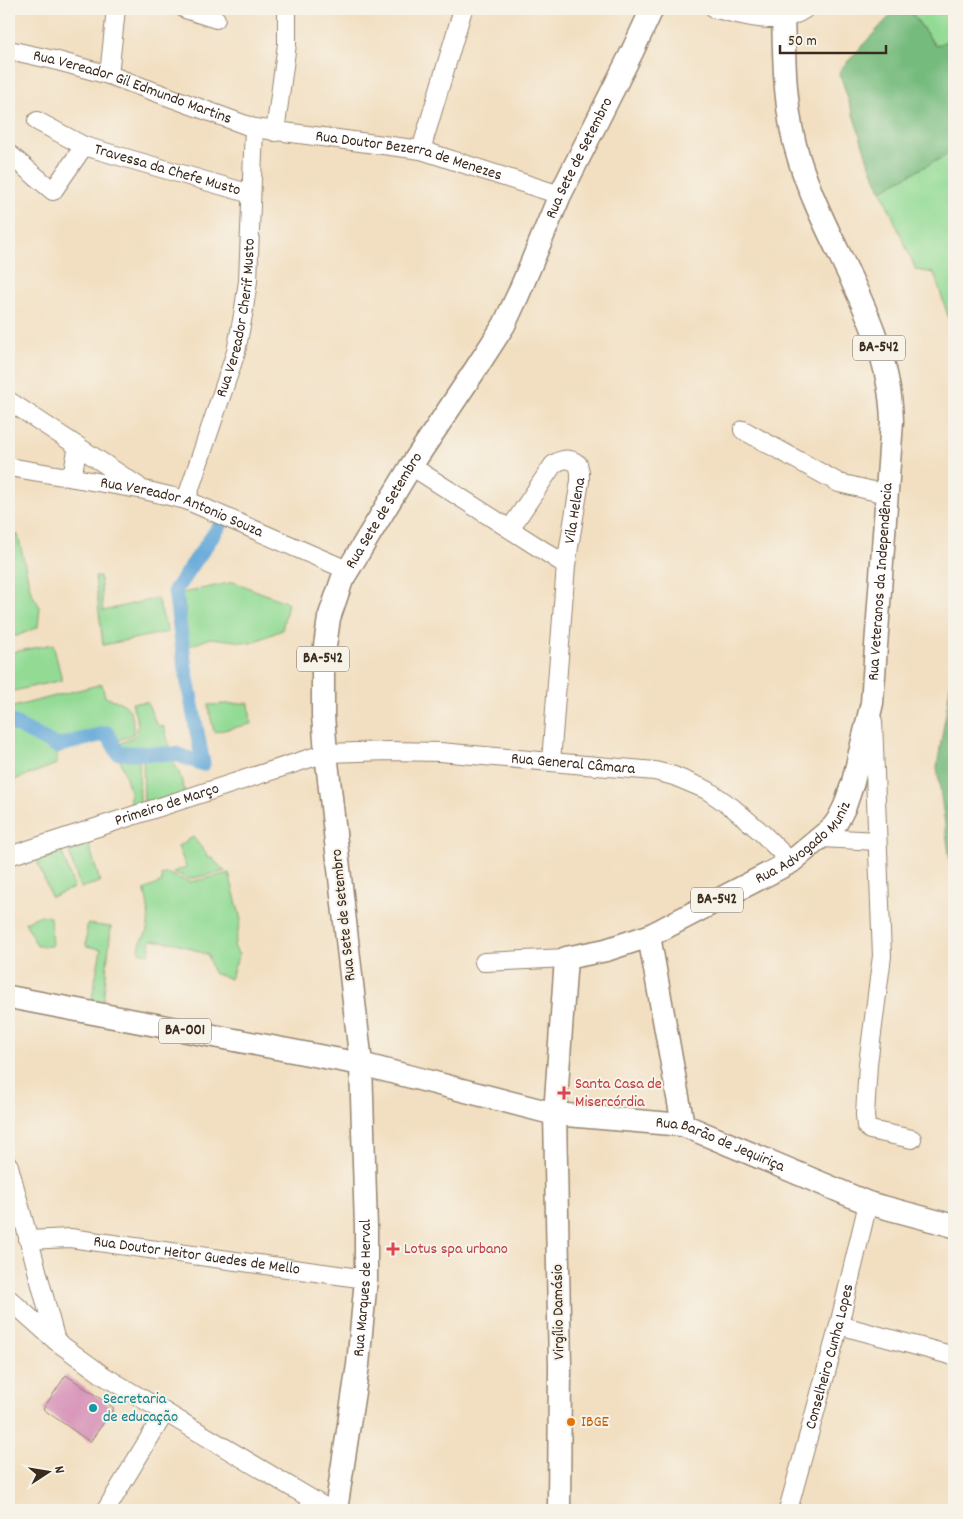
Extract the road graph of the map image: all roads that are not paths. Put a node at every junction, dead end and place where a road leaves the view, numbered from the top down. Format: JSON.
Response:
{"nodes":[{"id":1,"x":116,"y":9,"type":"edge"},
{"id":2,"x":186,"y":9,"type":"edge"},
{"id":3,"x":287,"y":9,"type":"edge"},
{"id":4,"x":463,"y":9,"type":"edge"},
{"id":5,"x":652,"y":9,"type":"edge"},
{"id":6,"x":715,"y":9,"type":"edge"},
{"id":7,"x":805,"y":9,"type":"edge"},
{"id":8,"x":783,"y":13,"type":"edge"},
{"id":9,"x":216,"y":19,"type":"dead end"},
{"id":10,"x":9,"y":51,"type":"edge"},
{"id":11,"x":109,"y":75,"type":"junction"},
{"id":12,"x":38,"y":120,"type":"dead end"},
{"id":13,"x":254,"y":128,"type":"junction"},
{"id":14,"x":275,"y":132,"type":"junction"},
{"id":15,"x":84,"y":146,"type":"junction"},
{"id":16,"x":421,"y":150,"type":"junction"},
{"id":17,"x":9,"y":154,"type":"edge"},
{"id":18,"x":251,"y":194,"type":"junction"},
{"id":19,"x":560,"y":195,"type":"junction"},
{"id":20,"x":9,"y":401,"type":"edge"},
{"id":21,"x":743,"y":430,"type":"dead end"},
{"id":22,"x":78,"y":446,"type":"junction"},
{"id":23,"x":412,"y":466,"type":"junction"},
{"id":24,"x":9,"y":467,"type":"edge"},
{"id":25,"x":72,"y":477,"type":"junction"},
{"id":26,"x":144,"y":490,"type":"junction"},
{"id":27,"x":886,"y":494,"type":"junction"},
{"id":28,"x":186,"y":500,"type":"junction"},
{"id":29,"x":510,"y":529,"type":"junction"},
{"id":30,"x":566,"y":565,"type":"junction"},
{"id":31,"x":347,"y":570,"type":"junction"},
{"id":32,"x":872,"y":703,"type":"junction"},
{"id":33,"x":326,"y":753,"type":"junction"},
{"id":34,"x":551,"y":762,"type":"junction"},
{"id":35,"x":822,"y":838,"type":"junction"},
{"id":36,"x":877,"y":841,"type":"junction"},
{"id":37,"x":9,"y":856,"type":"edge"},
{"id":38,"x":791,"y":862,"type":"junction"},
{"id":39,"x":649,"y":936,"type":"junction"},
{"id":40,"x":566,"y":958,"type":"junction"},
{"id":41,"x":484,"y":962,"type":"dead end"},
{"id":42,"x":9,"y":997,"type":"edge"},
{"id":43,"x":361,"y":1064,"type":"junction"},
{"id":44,"x":555,"y":1114,"type":"junction"},
{"id":45,"x":683,"y":1125,"type":"junction"},
{"id":46,"x":912,"y":1139,"type":"dead end"},
{"id":47,"x":9,"y":1166,"type":"edge"},
{"id":48,"x":868,"y":1203,"type":"junction"},
{"id":49,"x":954,"y":1226,"type":"edge"},
{"id":50,"x":28,"y":1240,"type":"junction"},
{"id":51,"x":366,"y":1279,"type":"junction"},
{"id":52,"x":9,"y":1299,"type":"edge"},
{"id":53,"x":839,"y":1325,"type":"junction"},
{"id":54,"x":56,"y":1341,"type":"junction"},
{"id":55,"x":954,"y":1356,"type":"edge"},
{"id":56,"x":164,"y":1412,"type":"junction"},
{"id":57,"x":106,"y":1510,"type":"edge"},
{"id":58,"x":330,"y":1510,"type":"edge"},
{"id":59,"x":336,"y":1510,"type":"edge"},
{"id":60,"x":559,"y":1510,"type":"edge"},
{"id":61,"x":788,"y":1510,"type":"edge"}],
"edges":[{"from":1,"to":11,"type":"street"},
{"from":2,"to":9,"type":"street"},
{"from":3,"to":14,"type":"street"},
{"from":4,"to":16,"type":"street"},
{"from":5,"to":19,"type":"main road","name":"Rua Sete de Setembro","number":"BA-542"},
{"from":6,"to":8,"type":"street"},
{"from":7,"to":8,"type":"street"},
{"from":8,"to":27,"type":"main road","name":"Rua Veteranos da Independência","number":"BA-542"},
{"from":10,"to":11,"type":"street","name":"Rua Vereador Gil Edmundo Martins"},
{"from":11,"to":13,"type":"street","name":"Rua Vereador Gil Edmundo Martins"},
{"from":12,"to":15,"type":"street","name":"Travessa da Chefe Musto"},
{"from":13,"to":14,"type":"street","name":"Rua Doutor Bezerra de Menezes"},
{"from":13,"to":18,"type":"street","name":"Rua Vereador Cherif Musto"},
{"from":14,"to":16,"type":"street","name":"Rua Doutor Bezerra de Menezes"},
{"from":15,"to":17,"type":"street"},
{"from":15,"to":18,"type":"street","name":"Travessa da Chefe Musto"},
{"from":16,"to":19,"type":"street","name":"Rua Doutor Bezerra de Menezes"},
{"from":18,"to":28,"type":"street","name":"Rua Vereador Cherif Musto"},
{"from":19,"to":23,"type":"main road","name":"Rua Sete de Setembro","number":"BA-542"},
{"from":20,"to":22,"type":"street"},
{"from":21,"to":27,"type":"street"},
{"from":22,"to":25,"type":"street"},
{"from":22,"to":26,"type":"street"},
{"from":23,"to":29,"type":"street","name":"Vila Helena"},
{"from":23,"to":31,"type":"main road","name":"Rua Sete de Setembro","number":"BA-542"},
{"from":24,"to":25,"type":"street","name":"Rua Vereador Antonio Souza"},
{"from":25,"to":26,"type":"street","name":"Rua Vereador Antonio Souza"},
{"from":26,"to":28,"type":"street","name":"Rua Vereador Antonio Souza"},
{"from":27,"to":32,"type":"main road","name":"Rua Veteranos da Independência","number":"BA-542"},
{"from":28,"to":31,"type":"street","name":"Rua Vereador Antonio Souza"},
{"from":29,"to":30,"type":"street","name":"Vila Helena"},
{"from":29,"to":30,"type":"street","name":"Vila Helena"},
{"from":30,"to":34,"type":"street"},
{"from":31,"to":33,"type":"main road","name":"Rua Sete de Setembro","number":"BA-542"},
{"from":32,"to":35,"type":"main road","name":"Rua Advogado Muniz","number":"BA-542"},
{"from":32,"to":36,"type":"street","name":"Rua Veteranos da Independência"},
{"from":33,"to":34,"type":"street","name":"Rua General Câmara"},
{"from":33,"to":37,"type":"street","name":"Primeiro de Março"},
{"from":33,"to":43,"type":"main road","name":"Rua Sete de Setembro","number":"BA-542"},
{"from":34,"to":38,"type":"street","name":"Rua General Câmara"},
{"from":35,"to":36,"type":"street"},
{"from":35,"to":38,"type":"main road","name":"Rua Advogado Muniz","number":"BA-542"},
{"from":36,"to":46,"type":"street","name":"Rua Veteranos da Independência"},
{"from":38,"to":39,"type":"main road","name":"Rua Advogado Muniz","number":"BA-542"},
{"from":39,"to":40,"type":"main road","name":"Rua Advogado Muniz"},
{"from":39,"to":45,"type":"main road"},
{"from":40,"to":41,"type":"street"},
{"from":40,"to":44,"type":"main road","name":"Virgílio Damásio"},
{"from":42,"to":43,"type":"main road","number":"BA-001"},
{"from":43,"to":44,"type":"main road","name":"Rua Barão de Jequiriça","number":"BA-001"},
{"from":43,"to":51,"type":"main road","name":"Rua Marques de Herval"},
{"from":44,"to":45,"type":"main road","name":"Rua Barão de Jequiriça","number":"BA-001"},
{"from":44,"to":60,"type":"main road","name":"Virgílio Damásio"},
{"from":45,"to":48,"type":"main road","name":"Rua Barão de Jequiriça","number":"BA-001"},
{"from":47,"to":50,"type":"street"},
{"from":48,"to":49,"type":"main road","name":"Rua Barão de Jequiriça","number":"BA-001"},
{"from":48,"to":53,"type":"street","name":"Conselheiro Cunha Lopes"},
{"from":50,"to":51,"type":"street","name":"Rua Doutor Heitor Guedes de Mello"},
{"from":50,"to":54,"type":"street"},
{"from":51,"to":59,"type":"main road","name":"Rua Marques de Herval"},
{"from":52,"to":54,"type":"street"},
{"from":53,"to":55,"type":"street"},
{"from":53,"to":61,"type":"street","name":"Conselheiro Cunha Lopes"},
{"from":54,"to":56,"type":"street"},
{"from":56,"to":57,"type":"street"},
{"from":56,"to":58,"type":"street"}]}
